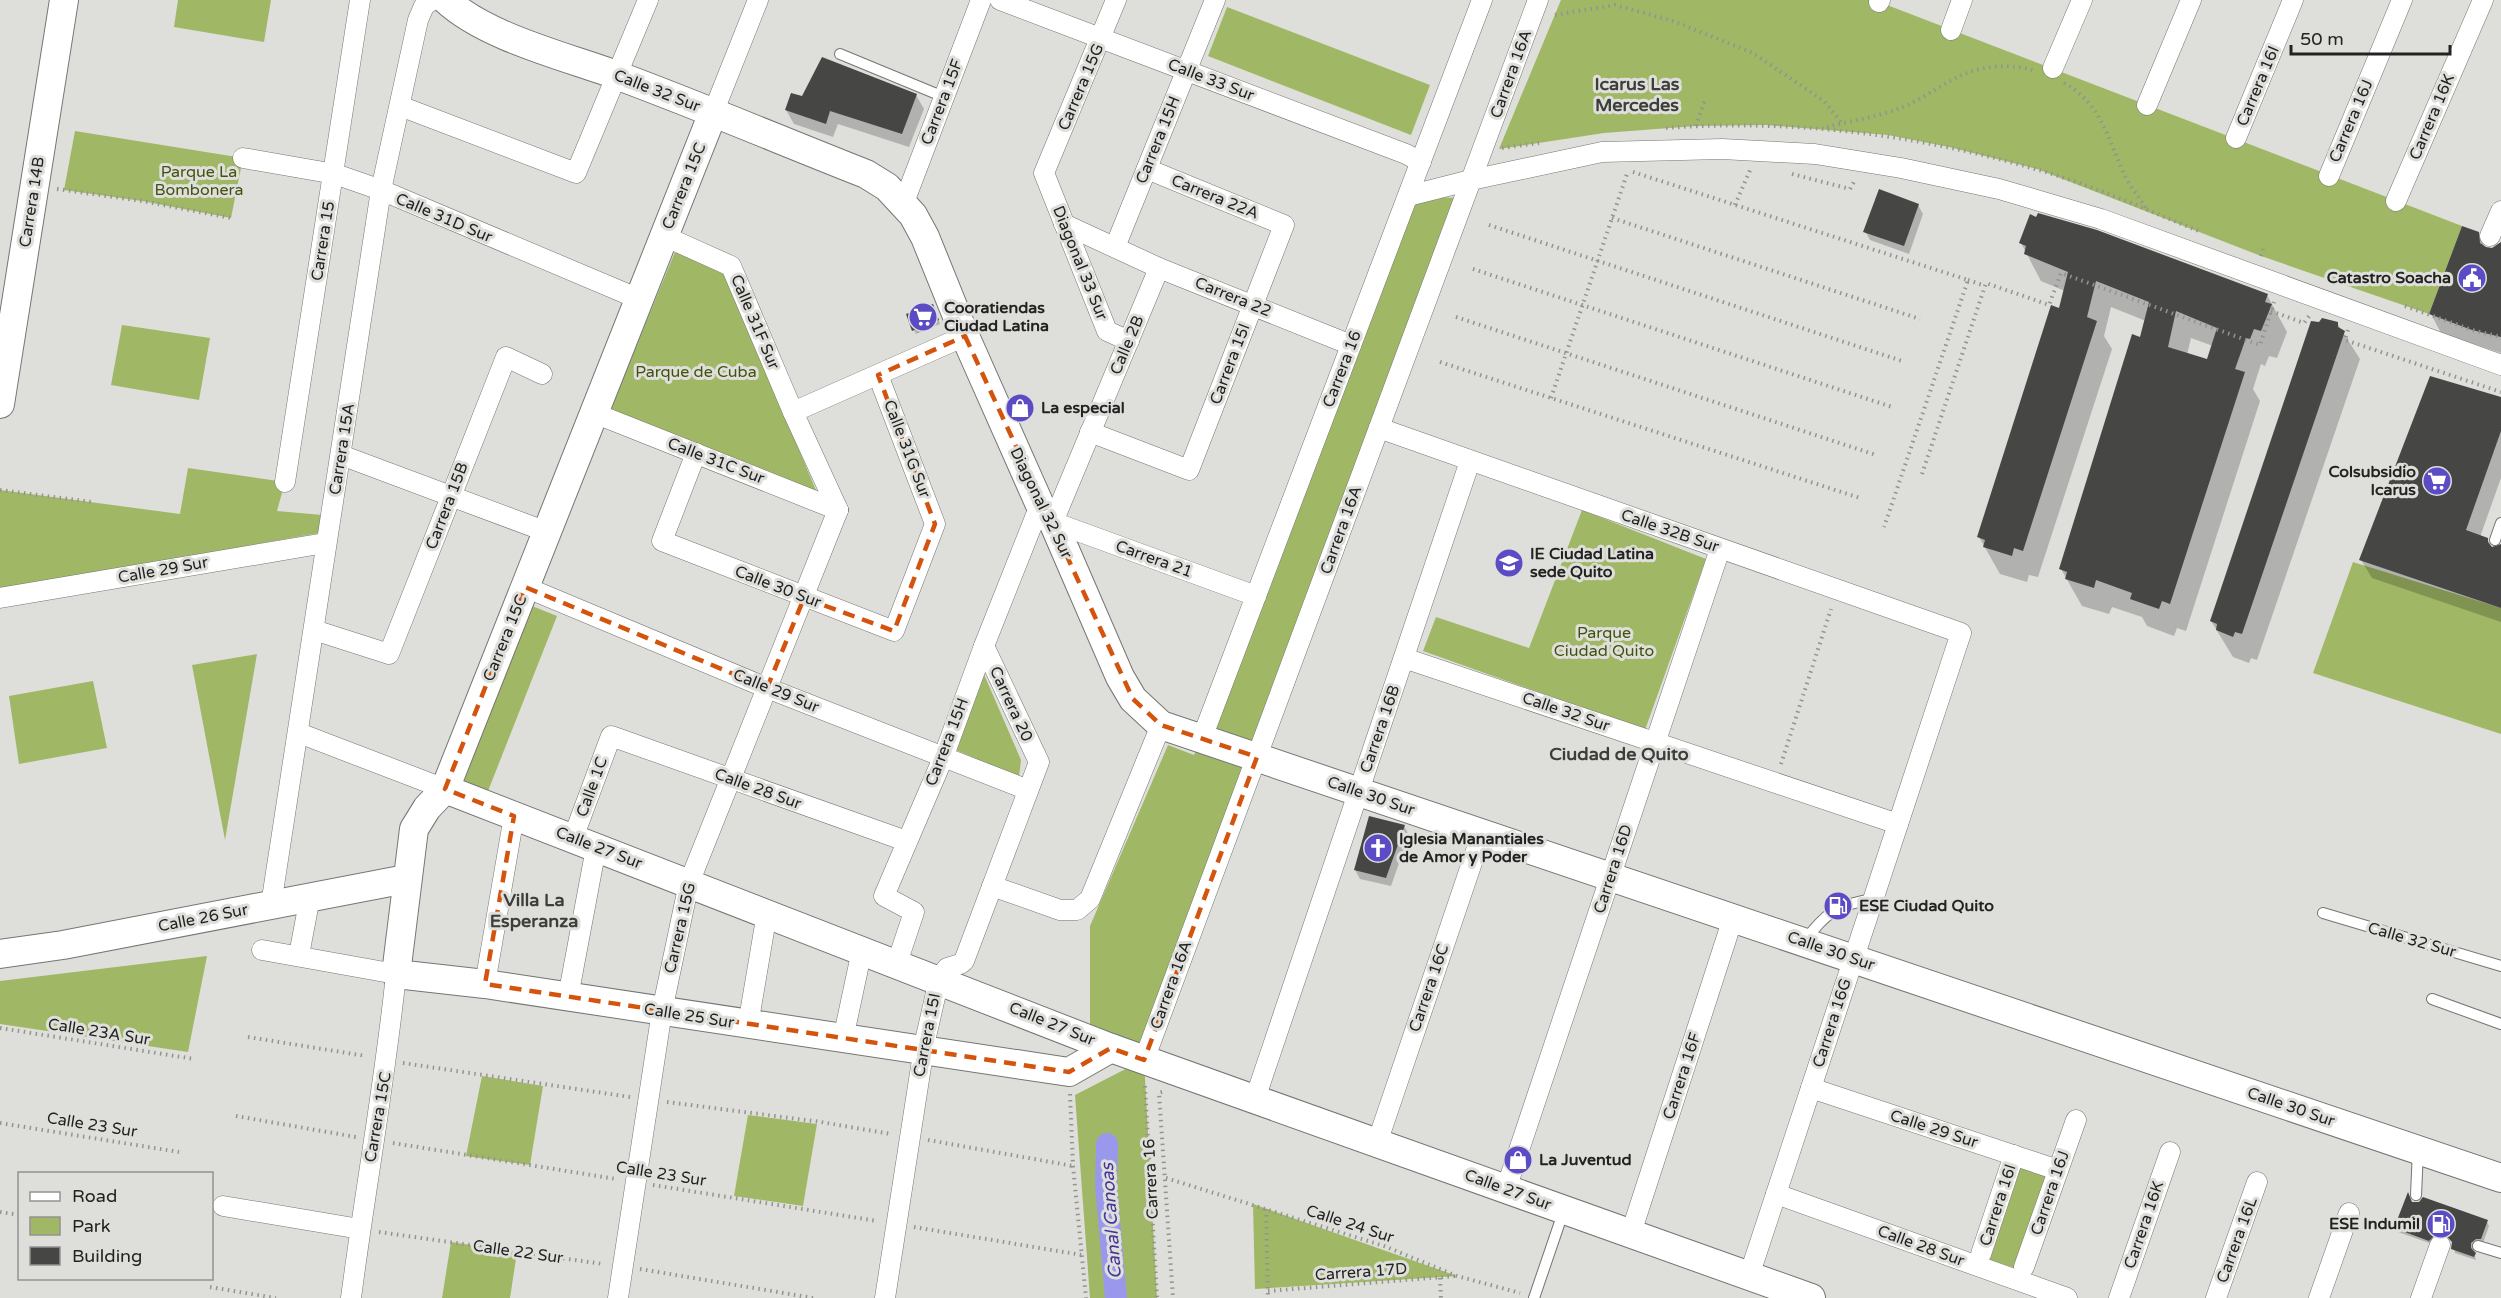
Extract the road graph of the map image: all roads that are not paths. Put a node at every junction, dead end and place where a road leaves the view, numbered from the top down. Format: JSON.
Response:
{"nodes":[{"id":1,"x":64,"y":0,"type":"edge"},
{"id":2,"x":360,"y":0,"type":"edge"},
{"id":3,"x":648,"y":0,"type":"edge"},
{"id":4,"x":758,"y":0,"type":"edge"},
{"id":5,"x":981,"y":0,"type":"edge"},
{"id":6,"x":1000,"y":0,"type":"edge"},
{"id":7,"x":1116,"y":0,"type":"edge"},
{"id":8,"x":1215,"y":0,"type":"edge"},
{"id":9,"x":1482,"y":0,"type":"edge"},
{"id":10,"x":1538,"y":0,"type":"edge"},
{"id":11,"x":1962,"y":0,"type":"edge"},
{"id":12,"x":2082,"y":0,"type":"edge"},
{"id":13,"x":2191,"y":0,"type":"edge"},
{"id":14,"x":2294,"y":0,"type":"edge"},
{"id":15,"x":2402,"y":0,"type":"edge"},
{"id":16,"x":2483,"y":0,"type":"edge"},
{"id":17,"x":447,"y":1,"type":"edge"},
{"id":18,"x":1951,"y":30,"type":"dead end"},
{"id":19,"x":1101,"y":39,"type":"junction"},
{"id":20,"x":840,"y":54,"type":"dead end"},
{"id":21,"x":1186,"y":71,"type":"junction"},
{"id":22,"x":2051,"y":74,"type":"road end"},
{"id":23,"x":618,"y":76,"type":"junction"},
{"id":24,"x":944,"y":97,"type":"junction"},
{"id":25,"x":2147,"y":105,"type":"dead end"},
{"id":26,"x":400,"y":106,"type":"junction"},
{"id":27,"x":713,"y":113,"type":"junction"},
{"id":28,"x":2236,"y":138,"type":"dead end"},
{"id":29,"x":243,"y":158,"type":"dead end"},
{"id":30,"x":1421,"y":162,"type":"junction"},
{"id":31,"x":1147,"y":169,"type":"junction"},
{"id":32,"x":1044,"y":173,"type":"joint"},
{"id":33,"x":334,"y":174,"type":"junction"},
{"id":34,"x":2329,"y":176,"type":"dead end"},
{"id":35,"x":1471,"y":180,"type":"junction"},
{"id":36,"x":381,"y":190,"type":"junction"},
{"id":37,"x":1408,"y":196,"type":"junction"},
{"id":38,"x":2396,"y":201,"type":"dead end"},
{"id":39,"x":903,"y":205,"type":"junction"},
{"id":40,"x":2501,"y":211,"type":"edge"},
{"id":41,"x":1064,"y":224,"type":"junction"},
{"id":42,"x":1284,"y":225,"type":"joint"},
{"id":43,"x":664,"y":236,"type":"junction"},
{"id":44,"x":2490,"y":236,"type":"dead end"},
{"id":45,"x":1115,"y":248,"type":"junction"},
{"id":46,"x":1159,"y":268,"type":"junction"},
{"id":47,"x":639,"y":299,"type":"junction"},
{"id":48,"x":1253,"y":305,"type":"junction"},
{"id":49,"x":965,"y":336,"type":"junction"},
{"id":50,"x":1129,"y":341,"type":"junction"},
{"id":51,"x":1351,"y":345,"type":"junction"},
{"id":52,"x":2501,"y":365,"type":"edge"},
{"id":53,"x":542,"y":375,"type":"dead end"},
{"id":54,"x":878,"y":375,"type":"junction"},
{"id":55,"x":0,"y":404,"type":"edge"},
{"id":56,"x":793,"y":412,"type":"junction"},
{"id":57,"x":594,"y":413,"type":"junction"},
{"id":58,"x":1379,"y":428,"type":"junction"},
{"id":59,"x":1090,"y":432,"type":"junction"},
{"id":60,"x":696,"y":453,"type":"junction"},
{"id":61,"x":341,"y":455,"type":"junction"},
{"id":62,"x":1470,"y":461,"type":"junction"},
{"id":63,"x":285,"y":482,"type":"dead end"},
{"id":64,"x":451,"y":496,"type":"junction"},
{"id":65,"x":838,"y":510,"type":"junction"},
{"id":66,"x":1046,"y":514,"type":"junction"},
{"id":67,"x":2501,"y":524,"type":"edge"},
{"id":68,"x":547,"y":532,"type":"junction"},
{"id":69,"x":2495,"y":540,"type":"dead end"},
{"id":70,"x":326,"y":543,"type":"junction"},
{"id":71,"x":1720,"y":549,"type":"junction"},
{"id":72,"x":525,"y":587,"type":"junction"},
{"id":73,"x":1256,"y":596,"type":"junction"},
{"id":74,"x":0,"y":598,"type":"edge"},
{"id":75,"x":804,"y":598,"type":"junction"},
{"id":76,"x":314,"y":630,"type":"junction"},
{"id":77,"x":894,"y":631,"type":"joint"},
{"id":78,"x":1961,"y":633,"type":"joint"},
{"id":79,"x":984,"y":646,"type":"junction"},
{"id":80,"x":1404,"y":658,"type":"junction"},
{"id":81,"x":767,"y":688,"type":"junction"},
{"id":82,"x":1161,"y":724,"type":"junction"},
{"id":83,"x":299,"y":733,"type":"junction"},
{"id":84,"x":610,"y":736,"type":"joint"},
{"id":85,"x":1202,"y":738,"type":"junction"},
{"id":86,"x":1655,"y":742,"type":"junction"},
{"id":87,"x":1257,"y":757,"type":"junction"},
{"id":88,"x":943,"y":758,"type":"junction"},
{"id":89,"x":1039,"y":762,"type":"joint"},
{"id":90,"x":732,"y":779,"type":"junction"},
{"id":91,"x":445,"y":789,"type":"junction"},
{"id":92,"x":1028,"y":790,"type":"junction"},
{"id":93,"x":1359,"y":791,"type":"junction"},
{"id":94,"x":514,"y":816,"type":"junction"},
{"id":95,"x":1898,"y":824,"type":"junction"},
{"id":96,"x":1482,"y":833,"type":"junction"},
{"id":97,"x":906,"y":841,"type":"junction"},
{"id":98,"x":585,"y":843,"type":"junction"},
{"id":99,"x":1611,"y":877,"type":"junction"},
{"id":100,"x":406,"y":879,"type":"junction"},
{"id":101,"x":689,"y":883,"type":"junction"},
{"id":102,"x":992,"y":886,"type":"junction"},
{"id":103,"x":310,"y":897,"type":"junction"},
{"id":104,"x":1874,"y":899,"type":"junction"},
{"id":105,"x":272,"y":904,"type":"junction"},
{"id":106,"x":2323,"y":913,"type":"dead end"},
{"id":107,"x":767,"y":914,"type":"junction"},
{"id":108,"x":1734,"y":918,"type":"junction"},
{"id":109,"x":1804,"y":942,"type":"junction"},
{"id":110,"x":262,"y":950,"type":"dead end"},
{"id":111,"x":862,"y":950,"type":"junction"},
{"id":112,"x":0,"y":954,"type":"edge"},
{"id":113,"x":299,"y":955,"type":"junction"},
{"id":114,"x":1854,"y":959,"type":"junction"},
{"id":115,"x":897,"y":963,"type":"junction"},
{"id":116,"x":2501,"y":966,"type":"edge"},
{"id":117,"x":396,"y":974,"type":"junction"},
{"id":118,"x":939,"y":980,"type":"junction"},
{"id":119,"x":485,"y":984,"type":"junction"},
{"id":120,"x":568,"y":997,"type":"junction"},
{"id":121,"x":2432,"y":999,"type":"dead end"},
{"id":122,"x":662,"y":1011,"type":"junction"},
{"id":123,"x":2501,"y":1024,"type":"edge"},
{"id":124,"x":748,"y":1025,"type":"junction"},
{"id":125,"x":843,"y":1039,"type":"junction"},
{"id":126,"x":1111,"y":1048,"type":"junction"},
{"id":127,"x":923,"y":1051,"type":"junction"},
{"id":128,"x":1144,"y":1060,"type":"junction"},
{"id":129,"x":1811,"y":1088,"type":"junction"},
{"id":130,"x":1255,"y":1099,"type":"junction"},
{"id":131,"x":2076,"y":1120,"type":"dead end"},
{"id":132,"x":1377,"y":1143,"type":"junction"},
{"id":133,"x":2418,"y":1150,"type":"junction"},
{"id":134,"x":2170,"y":1152,"type":"dead end"},
{"id":135,"x":2014,"y":1155,"type":"junction"},
{"id":136,"x":2058,"y":1170,"type":"junction"},
{"id":137,"x":2501,"y":1178,"type":"edge"},
{"id":138,"x":2257,"y":1182,"type":"dead end"},
{"id":139,"x":1506,"y":1189,"type":"junction"},
{"id":140,"x":1776,"y":1194,"type":"junction"},
{"id":141,"x":2416,"y":1195,"type":"dead end"},
{"id":142,"x":223,"y":1206,"type":"dead end"},
{"id":143,"x":1564,"y":1210,"type":"junction"},
{"id":144,"x":2349,"y":1213,"type":"dead end"},
{"id":145,"x":360,"y":1229,"type":"junction"},
{"id":146,"x":1630,"y":1233,"type":"junction"},
{"id":147,"x":2440,"y":1245,"type":"dead end"},
{"id":148,"x":2478,"y":1246,"type":"dead end"},
{"id":149,"x":2501,"y":1253,"type":"edge"},
{"id":150,"x":1981,"y":1254,"type":"dead end"},
{"id":151,"x":2024,"y":1267,"type":"dead end"},
{"id":152,"x":1749,"y":1276,"type":"junction"},
{"id":153,"x":1530,"y":1296,"type":"edge"},
{"id":154,"x":351,"y":1298,"type":"edge"},
{"id":155,"x":618,"y":1298,"type":"edge"},
{"id":156,"x":885,"y":1298,"type":"edge"},
{"id":157,"x":1811,"y":1298,"type":"edge"},
{"id":158,"x":2067,"y":1298,"type":"edge"},
{"id":159,"x":2119,"y":1298,"type":"edge"},
{"id":160,"x":2216,"y":1298,"type":"edge"},
{"id":161,"x":2319,"y":1298,"type":"edge"},
{"id":162,"x":2421,"y":1298,"type":"edge"}],
"edges":[{"from":1,"to":55,"type":"street","name":"Carrera 14B"},
{"from":2,"to":33,"type":"street","name":"Carrera 15"},
{"from":3,"to":23,"type":"street"},
{"from":4,"to":27,"type":"street","name":"Carrera 15C"},
{"from":5,"to":24,"type":"street","name":"Carrera 15F"},
{"from":6,"to":19,"type":"street","name":"Calle 33 Sur"},
{"from":7,"to":19,"type":"street","name":"Carrera 15G"},
{"from":8,"to":21,"type":"street","name":"Carrera 15H"},
{"from":9,"to":30,"type":"street","name":"Carrera 16"},
{"from":10,"to":35,"type":"street","name":"Carrera 16A"},
{"from":11,"to":18,"type":"street"},
{"from":12,"to":22,"type":"street"},
{"from":13,"to":25,"type":"street"},
{"from":14,"to":28,"type":"street","name":"Carrera 16I"},
{"from":15,"to":34,"type":"street","name":"Carrera 16J"},
{"from":16,"to":38,"type":"street","name":"Carrera 16K"},
{"from":17,"to":23,"type":"street","name":"Calle 32 Sur"},
{"from":17,"to":26,"type":"street","name":"Carrera 15A"},
{"from":19,"to":21,"type":"street","name":"Calle 33 Sur"},
{"from":19,"to":32,"type":"street","name":"Carrera 15G"},
{"from":20,"to":24,"type":"lane"},
{"from":21,"to":30,"type":"street","name":"Calle 33 Sur"},
{"from":21,"to":31,"type":"street","name":"Carrera 15H"},
{"from":23,"to":26,"type":"street"},
{"from":23,"to":27,"type":"street","name":"Calle 32 Sur"},
{"from":24,"to":39,"type":"street","name":"Carrera 15F"},
{"from":26,"to":36,"type":"street","name":"Carrera 15A"},
{"from":27,"to":39,"type":"street","name":"Calle 32 Sur"},
{"from":27,"to":43,"type":"street","name":"Carrera 15C"},
{"from":29,"to":33,"type":"street","name":"Calle 31D Sur"},
{"from":30,"to":37,"type":"street","name":"Carrera 16"},
{"from":31,"to":42,"type":"street","name":"Carrera 22A"},
{"from":31,"to":45,"type":"street","name":"Carrera 15H"},
{"from":32,"to":41,"type":"street","name":"Diagonal 33 Sur"},
{"from":33,"to":36,"type":"street","name":"Calle 31D Sur"},
{"from":33,"to":63,"type":"street","name":"Carrera 15"},
{"from":35,"to":37,"type":"street"},
{"from":35,"to":52,"type":"street"},
{"from":35,"to":58,"type":"street","name":"Carrera 16A"},
{"from":36,"to":47,"type":"street","name":"Calle 31D Sur"},
{"from":36,"to":61,"type":"street","name":"Carrera 15A"},
{"from":37,"to":51,"type":"street","name":"Carrera 16"},
{"from":39,"to":49,"type":"street","name":"Diagonal 32 Sur"},
{"from":40,"to":44,"type":"street"},
{"from":41,"to":45,"type":"street","name":"Carrera 22"},
{"from":41,"to":50,"type":"street","name":"Diagonal 33 Sur"},
{"from":42,"to":48,"type":"street","name":"Carrera 15I"},
{"from":43,"to":47,"type":"street","name":"Carrera 15C"},
{"from":43,"to":56,"type":"street","name":"Calle 31F Sur"},
{"from":45,"to":46,"type":"street","name":"Carrera 22"},
{"from":46,"to":48,"type":"street","name":"Carrera 22"},
{"from":46,"to":50,"type":"street","name":"Calle 2B"},
{"from":47,"to":57,"type":"street","name":"Carrera 15C"},
{"from":48,"to":51,"type":"street","name":"Carrera 22"},
{"from":48,"to":59,"type":"street","name":"Carrera 15I"},
{"from":49,"to":54,"type":"street"},
{"from":49,"to":66,"type":"street","name":"Diagonal 32 Sur"},
{"from":50,"to":59,"type":"street","name":"Calle 2B"},
{"from":51,"to":73,"type":"street","name":"Carrera 16"},
{"from":53,"to":64,"type":"street","name":"Carrera 15B"},
{"from":54,"to":56,"type":"street"},
{"from":54,"to":77,"type":"street","name":"Calle 31G Sur"},
{"from":56,"to":65,"type":"street","name":"Calle 31F Sur"},
{"from":57,"to":60,"type":"street","name":"Calle 31C Sur"},
{"from":57,"to":68,"type":"street","name":"Carrera 15C"},
{"from":58,"to":62,"type":"street","name":"Calle 32B Sur"},
{"from":58,"to":87,"type":"street","name":"Carrera 16A"},
{"from":59,"to":66,"type":"street","name":"Calle 2B"},
{"from":60,"to":65,"type":"street","name":"Calle 31C Sur"},
{"from":60,"to":75,"type":"street","name":"Calle 30 Sur"},
{"from":61,"to":64,"type":"street"},
{"from":61,"to":70,"type":"street","name":"Carrera 15A"},
{"from":62,"to":71,"type":"street","name":"Calle 32B Sur"},
{"from":62,"to":80,"type":"street","name":"Carrera 16B"},
{"from":64,"to":68,"type":"street"},
{"from":64,"to":76,"type":"street","name":"Carrera 15B"},
{"from":65,"to":75,"type":"street","name":"Carrera 15G"},
{"from":66,"to":73,"type":"street","name":"Carrera 21"},
{"from":66,"to":79,"type":"street","name":"Carrera 15H"},
{"from":66,"to":82,"type":"street","name":"Diagonal 32 Sur"},
{"from":67,"to":69,"type":"lane"},
{"from":68,"to":72,"type":"street","name":"Carrera 15C"},
{"from":70,"to":74,"type":"street","name":"Calle 29 Sur"},
{"from":70,"to":76,"type":"street","name":"Carrera 15A"},
{"from":71,"to":78,"type":"street","name":"Calle 32B Sur"},
{"from":71,"to":86,"type":"street","name":"Carrera 16D"},
{"from":72,"to":81,"type":"street","name":"Calle 29 Sur"},
{"from":72,"to":91,"type":"street","name":"Carrera 15C"},
{"from":73,"to":85,"type":"street","name":"Carrera 16"},
{"from":75,"to":77,"type":"street","name":"Calle 30 Sur"},
{"from":75,"to":81,"type":"street","name":"Carrera 15G"},
{"from":76,"to":83,"type":"street","name":"Carrera 15A"},
{"from":78,"to":95,"type":"street","name":"Carrera 16G"},
{"from":79,"to":88,"type":"street","name":"Carrera 15H"},
{"from":79,"to":89,"type":"street","name":"Carrera 20"},
{"from":80,"to":86,"type":"street","name":"Calle 32 Sur"},
{"from":80,"to":93,"type":"street","name":"Carrera 16B"},
{"from":81,"to":88,"type":"street","name":"Calle 29 Sur"},
{"from":81,"to":90,"type":"street","name":"Carrera 15G"},
{"from":82,"to":85,"type":"street","name":"Calle 30 Sur"},
{"from":82,"to":102,"type":"street"},
{"from":83,"to":91,"type":"street","name":"Calle 27 Sur"},
{"from":83,"to":105,"type":"street","name":"Carrera 15A"},
{"from":84,"to":90,"type":"street","name":"Calle 28 Sur"},
{"from":84,"to":98,"type":"street","name":"Calle 1C"},
{"from":85,"to":87,"type":"street","name":"Calle 30 Sur"},
{"from":86,"to":95,"type":"street","name":"Calle 32 Sur"},
{"from":86,"to":99,"type":"street","name":"Carrera 16D"},
{"from":87,"to":93,"type":"street","name":"Calle 30 Sur"},
{"from":87,"to":128,"type":"street","name":"Carrera 16A"},
{"from":88,"to":92,"type":"street","name":"Calle 29 Sur"},
{"from":88,"to":97,"type":"street","name":"Carrera 15H"},
{"from":89,"to":92,"type":"street","name":"Carrera 15I"},
{"from":90,"to":97,"type":"street","name":"Calle 28 Sur"},
{"from":90,"to":101,"type":"street","name":"Carrera 15G"},
{"from":91,"to":94,"type":"street","name":"Calle 27 Sur"},
{"from":91,"to":100,"type":"street","name":"Carrera 15C"},
{"from":92,"to":102,"type":"street","name":"Carrera 15I"},
{"from":93,"to":96,"type":"street","name":"Calle 30 Sur"},
{"from":93,"to":130,"type":"street","name":"Carrera 16B"},
{"from":94,"to":98,"type":"street","name":"Calle 27 Sur"},
{"from":94,"to":119,"type":"street"},
{"from":95,"to":104,"type":"street","name":"Carrera 16G"},
{"from":96,"to":99,"type":"street","name":"Calle 30 Sur"},
{"from":96,"to":132,"type":"street","name":"Carrera 16C"},
{"from":97,"to":115,"type":"street","name":"Carrera 15H"},
{"from":98,"to":101,"type":"street","name":"Calle 27 Sur"},
{"from":98,"to":120,"type":"street","name":"Calle 1C"},
{"from":99,"to":108,"type":"street","name":"Calle 30 Sur"},
{"from":99,"to":139,"type":"street","name":"Carrera 16D"},
{"from":100,"to":103,"type":"street","name":"Calle 26 Sur"},
{"from":100,"to":117,"type":"street","name":"Carrera 15C"},
{"from":101,"to":107,"type":"street","name":"Calle 27 Sur"},
{"from":101,"to":122,"type":"street","name":"Carrera 15G"},
{"from":102,"to":118,"type":"street","name":"Carrera 15I"},
{"from":103,"to":105,"type":"street","name":"Calle 26 Sur"},
{"from":103,"to":113,"type":"street"},
{"from":104,"to":109,"type":"lane"},
{"from":104,"to":114,"type":"street","name":"Carrera 16G"},
{"from":105,"to":112,"type":"street","name":"Calle 26 Sur"},
{"from":106,"to":116,"type":"lane","name":"Calle 32 Sur"},
{"from":107,"to":111,"type":"street","name":"Calle 27 Sur"},
{"from":107,"to":124,"type":"street"},
{"from":108,"to":109,"type":"street","name":"Calle 30 Sur"},
{"from":108,"to":146,"type":"street","name":"Carrera 16F"},
{"from":109,"to":114,"type":"street","name":"Calle 30 Sur"},
{"from":110,"to":113,"type":"street","name":"Calle 25 Sur"},
{"from":111,"to":115,"type":"street","name":"Calle 27 Sur"},
{"from":111,"to":125,"type":"street"},
{"from":113,"to":117,"type":"street","name":"Calle 25 Sur"},
{"from":114,"to":129,"type":"street","name":"Carrera 16G"},
{"from":114,"to":133,"type":"street","name":"Calle 30 Sur"},
{"from":115,"to":118,"type":"street","name":"Calle 27 Sur"},
{"from":117,"to":119,"type":"street","name":"Calle 25 Sur"},
{"from":117,"to":145,"type":"street","name":"Carrera 15C"},
{"from":118,"to":126,"type":"street","name":"Calle 27 Sur"},
{"from":118,"to":127,"type":"street","name":"Carrera 15I"},
{"from":119,"to":120,"type":"street","name":"Calle 25 Sur"},
{"from":120,"to":122,"type":"street","name":"Calle 25 Sur"},
{"from":121,"to":123,"type":"lane"},
{"from":122,"to":124,"type":"street","name":"Calle 25 Sur"},
{"from":122,"to":155,"type":"street","name":"Carrera 15G"},
{"from":124,"to":125,"type":"street","name":"Calle 25 Sur"},
{"from":125,"to":127,"type":"street","name":"Calle 25 Sur"},
{"from":126,"to":127,"type":"street","name":"Calle 25 Sur"},
{"from":126,"to":128,"type":"street","name":"Calle 27 Sur"},
{"from":127,"to":156,"type":"street","name":"Carrera 15I"},
{"from":128,"to":130,"type":"street","name":"Calle 27 Sur"},
{"from":129,"to":135,"type":"street","name":"Calle 29 Sur"},
{"from":129,"to":140,"type":"street","name":"Carrera 16G"},
{"from":130,"to":132,"type":"street","name":"Calle 27 Sur"},
{"from":131,"to":136,"type":"street","name":"Carrera 16J"},
{"from":132,"to":139,"type":"street","name":"Calle 27 Sur"},
{"from":133,"to":137,"type":"street","name":"Calle 30 Sur"},
{"from":133,"to":141,"type":"lane"},
{"from":134,"to":159,"type":"street","name":"Carrera 16K"},
{"from":135,"to":136,"type":"street","name":"Calle 29 Sur"},
{"from":135,"to":150,"type":"street","name":"Carrera 16I"},
{"from":136,"to":151,"type":"street","name":"Carrera 16J"},
{"from":138,"to":160,"type":"street","name":"Carrera 16L"},
{"from":139,"to":143,"type":"street","name":"Calle 27 Sur"},
{"from":140,"to":152,"type":"street","name":"Carrera 16G"},
{"from":140,"to":158,"type":"street","name":"Calle 28 Sur"},
{"from":142,"to":145,"type":"street"},
{"from":143,"to":146,"type":"street","name":"Calle 27 Sur"},
{"from":143,"to":153,"type":"lane"},
{"from":144,"to":161,"type":"street"},
{"from":145,"to":154,"type":"street","name":"Carrera 15C"},
{"from":146,"to":152,"type":"street","name":"Calle 27 Sur"},
{"from":147,"to":162,"type":"street"},
{"from":148,"to":149,"type":"lane"},
{"from":152,"to":157,"type":"street","name":"Calle 27 Sur"}]}
